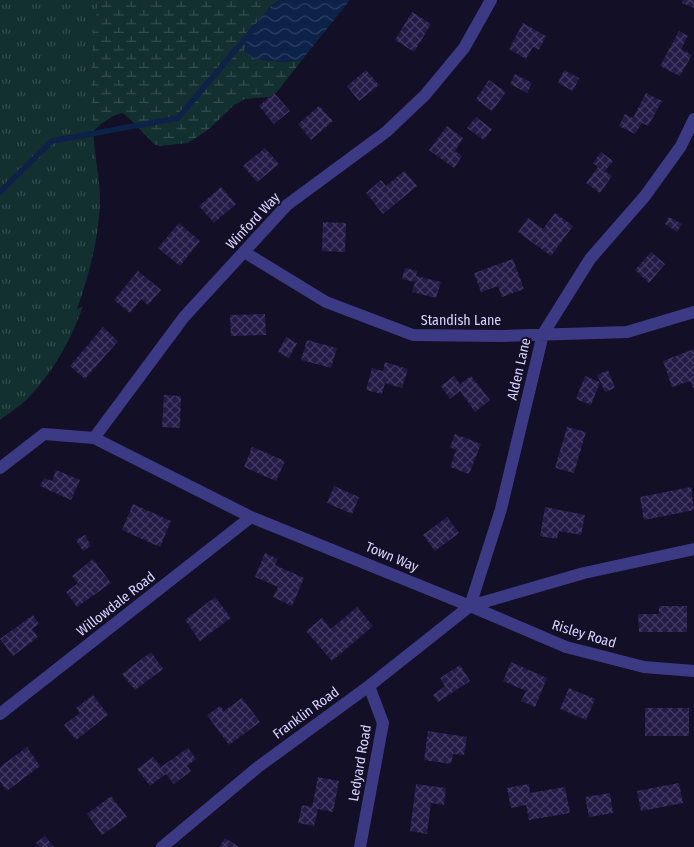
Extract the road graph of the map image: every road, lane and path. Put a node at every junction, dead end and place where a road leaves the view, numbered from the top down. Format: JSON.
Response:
{"nodes":[{"id":1,"x":491,"y":0,"type":"edge"},
{"id":2,"x":694,"y":119,"type":"edge"},
{"id":3,"x":244,"y":252,"type":"junction"},
{"id":4,"x":694,"y":312,"type":"edge"},
{"id":5,"x":543,"y":334,"type":"junction"},
{"id":6,"x":94,"y":438,"type":"junction"},
{"id":7,"x":0,"y":468,"type":"edge"},
{"id":8,"x":251,"y":517,"type":"junction"},
{"id":9,"x":694,"y":549,"type":"edge"},
{"id":10,"x":470,"y":606,"type":"junction"},
{"id":11,"x":694,"y":671,"type":"edge"},
{"id":12,"x":369,"y":686,"type":"junction"},
{"id":13,"x":0,"y":714,"type":"edge"},
{"id":14,"x":162,"y":847,"type":"edge"},
{"id":15,"x":360,"y":847,"type":"edge"}],
"edges":[{"from":1,"to":3,"type":"street","name":"Winford Way"},
{"from":2,"to":5,"type":"street","name":"Alden Lane"},
{"from":3,"to":5,"type":"street","name":"Standish Lane"},
{"from":3,"to":6,"type":"street","name":"Winford Way"},
{"from":4,"to":5,"type":"street","name":"Standish Lane"},
{"from":5,"to":10,"type":"street","name":"Alden Lane"},
{"from":6,"to":7,"type":"street"},
{"from":6,"to":8,"type":"street","name":"Town Way"},
{"from":8,"to":10,"type":"street","name":"Town Way"},
{"from":8,"to":13,"type":"street","name":"Willowdale Road"},
{"from":9,"to":10,"type":"street"},
{"from":10,"to":11,"type":"street","name":"Risley Road"},
{"from":10,"to":12,"type":"street","name":"Franklin Road"},
{"from":12,"to":14,"type":"street","name":"Franklin Road"},
{"from":12,"to":15,"type":"street","name":"Ledyard Road"}]}
